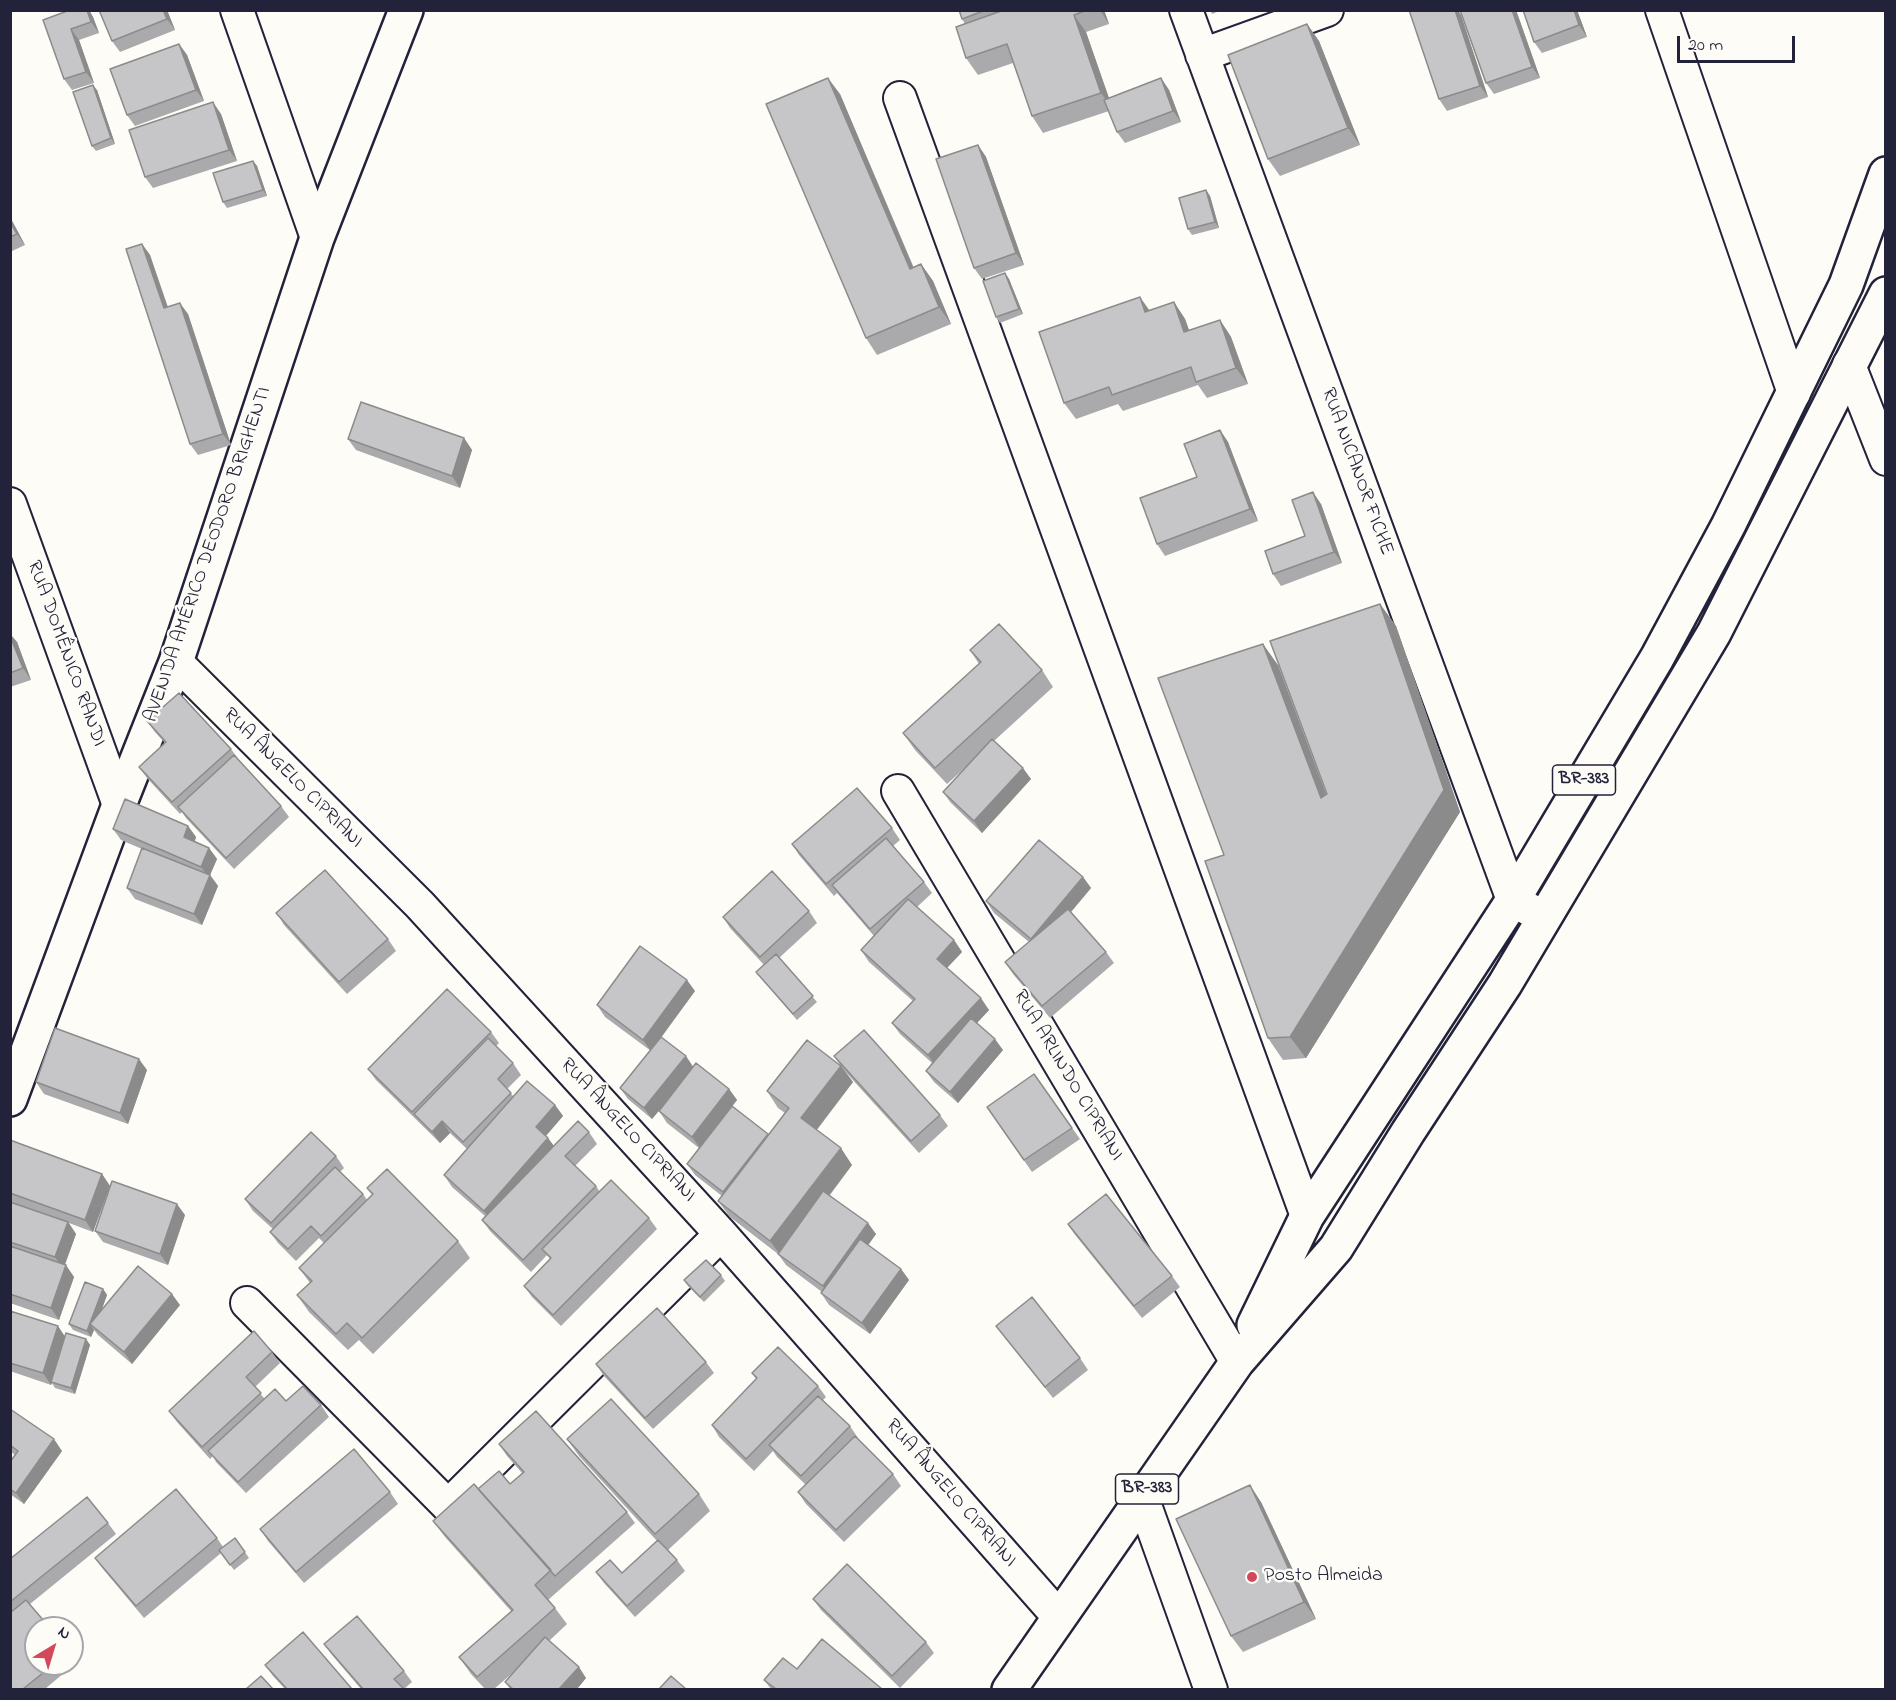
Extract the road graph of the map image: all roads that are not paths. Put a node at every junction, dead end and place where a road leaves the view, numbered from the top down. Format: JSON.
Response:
{"nodes":[{"id":1,"x":237,"y":10,"type":"edge"},
{"id":2,"x":406,"y":10,"type":"edge"},
{"id":3,"x":1186,"y":10,"type":"edge"},
{"id":4,"x":1327,"y":10,"type":"edge"},
{"id":5,"x":1662,"y":10,"type":"edge"},
{"id":6,"x":1202,"y":56,"type":"junction"},
{"id":7,"x":900,"y":98,"type":"dead end"},
{"id":8,"x":1886,"y":174,"type":"edge"},
{"id":9,"x":317,"y":237,"type":"junction"},
{"id":10,"x":1886,"y":294,"type":"edge"},
{"id":11,"x":1849,"y":365,"type":"junction"},
{"id":12,"x":1794,"y":393,"type":"junction"},
{"id":13,"x":1886,"y":459,"type":"edge"},
{"id":14,"x":10,"y":504,"type":"edge"},
{"id":15,"x":176,"y":663,"type":"junction"},
{"id":16,"x":898,"y":791,"type":"dead end"},
{"id":17,"x":119,"y":805,"type":"junction"},
{"id":18,"x":1513,"y":900,"type":"junction"},
{"id":19,"x":1544,"y":918,"type":"junction"},
{"id":20,"x":10,"y":1099,"type":"edge"},
{"id":21,"x":1307,"y":1216,"type":"junction"},
{"id":22,"x":721,"y":1234,"type":"junction"},
{"id":23,"x":247,"y":1303,"type":"dead end"},
{"id":24,"x":1237,"y":1362,"type":"junction"},
{"id":25,"x":1142,"y":1497,"type":"junction"},
{"id":26,"x":1059,"y":1617,"type":"junction"},
{"id":27,"x":1009,"y":1689,"type":"edge"},
{"id":28,"x":1211,"y":1689,"type":"edge"}],
"edges":[{"from":1,"to":9,"type":"street"},
{"from":2,"to":9,"type":"main road","name":"AVENIDA AMÉRICO DEODORO BRIGHENTI"},
{"from":3,"to":6,"type":"street","name":"RUA NICANOR FICHE"},
{"from":4,"to":6,"type":"street"},
{"from":5,"to":12,"type":"street"},
{"from":6,"to":18,"type":"street","name":"RUA NICANOR FICHE"},
{"from":7,"to":21,"type":"street"},
{"from":8,"to":12,"type":"main road","number":"BR-383"},
{"from":9,"to":15,"type":"main road","name":"AVENIDA AMÉRICO DEODORO BRIGHENTI"},
{"from":10,"to":11,"type":"main road","number":"BR-383"},
{"from":11,"to":13,"type":"street"},
{"from":11,"to":19,"type":"main road","number":"BR-383"},
{"from":12,"to":18,"type":"main road","number":"BR-383"},
{"from":14,"to":17,"type":"street","name":"RUA DOMÊNICO RANDI"},
{"from":15,"to":17,"type":"main road","name":"AVENIDA AMÉRICO DEODORO BRIGHENTI"},
{"from":15,"to":22,"type":"street","name":"RUA ÂNGELO CIPRIANI"},
{"from":16,"to":24,"type":"street","name":"RUA ARLINDO CIPRIANI"},
{"from":17,"to":20,"type":"main road","name":"AVENIDA AMÉRICO DEODORO BRIGHENTI"},
{"from":18,"to":19,"type":"street"},
{"from":18,"to":21,"type":"main road","number":"BR-383"},
{"from":19,"to":24,"type":"main road","number":"BR-383"},
{"from":21,"to":24,"type":"main road","number":"BR-383"},
{"from":22,"to":23,"type":"street"},
{"from":22,"to":26,"type":"street","name":"RUA ÂNGELO CIPRIANI"},
{"from":24,"to":25,"type":"main road","number":"BR-383"},
{"from":25,"to":26,"type":"main road","number":"BR-383"},
{"from":25,"to":28,"type":"street"},
{"from":26,"to":27,"type":"main road","number":"BR-383"}]}
